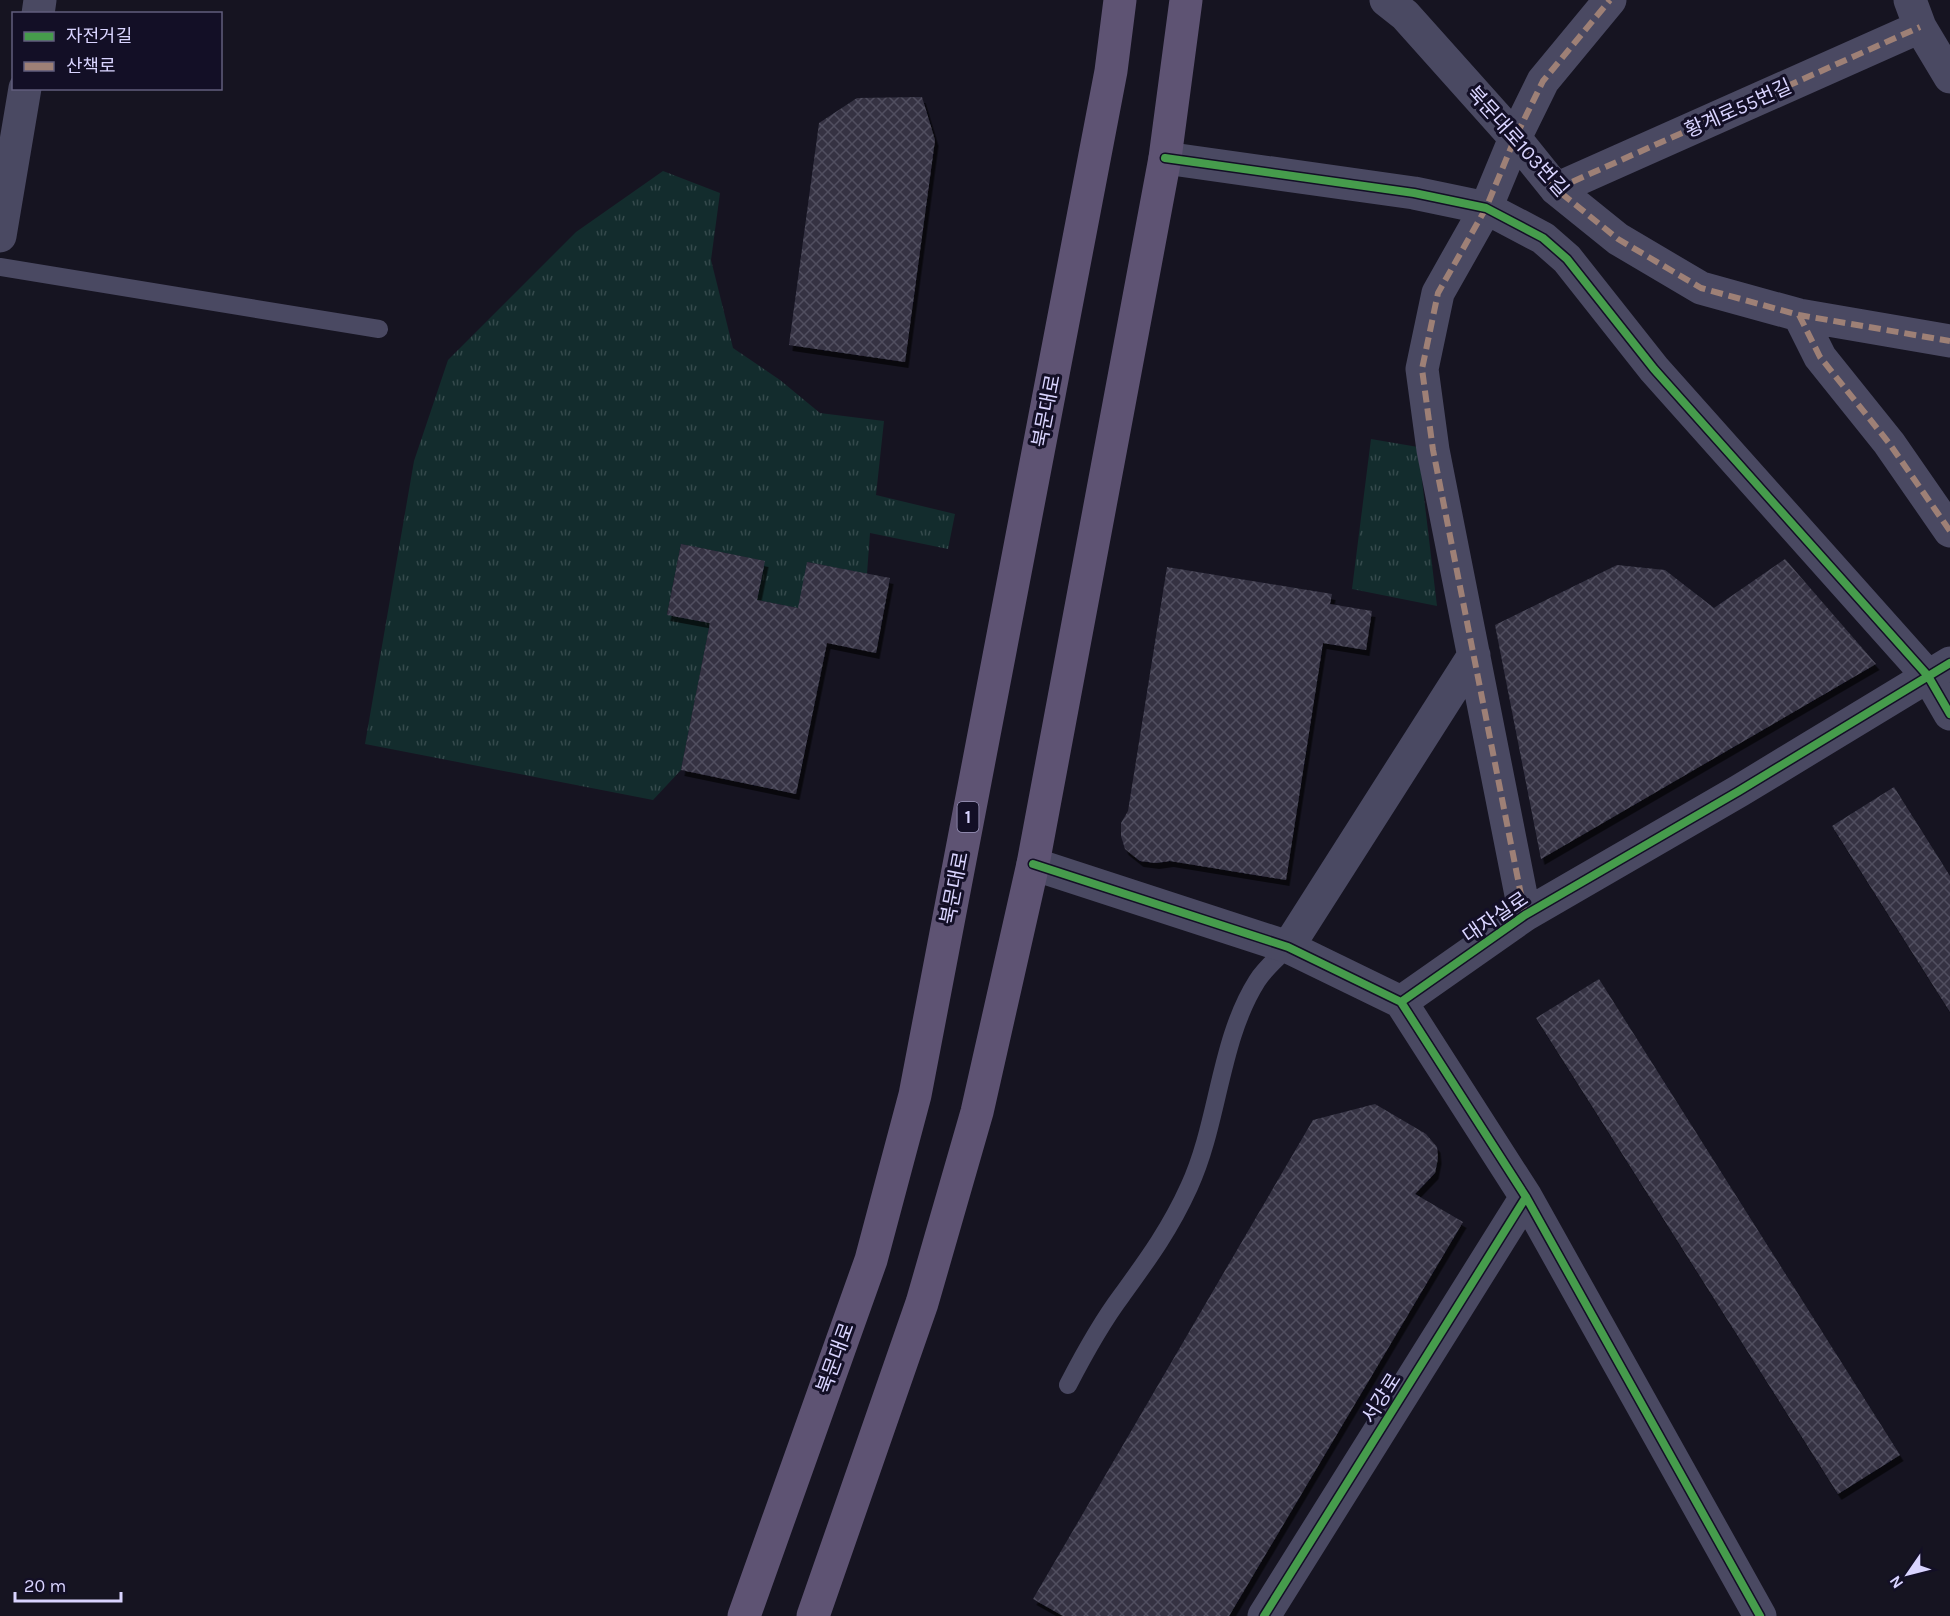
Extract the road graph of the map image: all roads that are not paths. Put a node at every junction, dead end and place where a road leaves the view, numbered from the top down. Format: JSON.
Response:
{"nodes":[{"id":1,"x":1120,"y":0,"type":"edge"},
{"id":2,"x":1186,"y":0,"type":"edge"},
{"id":3,"x":1386,"y":0,"type":"edge"},
{"id":4,"x":1610,"y":0,"type":"edge"},
{"id":5,"x":1915,"y":13,"type":"edge"},
{"id":6,"x":1950,"y":77,"type":"edge"},
{"id":7,"x":25,"y":90,"type":"edge"},
{"id":8,"x":1515,"y":138,"type":"junction"},
{"id":9,"x":1165,"y":158,"type":"junction"},
{"id":10,"x":1556,"y":189,"type":"junction"},
{"id":11,"x":1486,"y":208,"type":"junction"},
{"id":12,"x":0,"y":236,"type":"edge"},
{"id":13,"x":0,"y":267,"type":"edge"},
{"id":14,"x":1798,"y":315,"type":"junction"},
{"id":15,"x":379,"y":329,"type":"dead end"},
{"id":16,"x":1950,"y":341,"type":"edge"},
{"id":17,"x":1950,"y":531,"type":"edge"},
{"id":18,"x":1474,"y":655,"type":"junction"},
{"id":19,"x":1939,"y":670,"type":"edge"},
{"id":20,"x":1950,"y":714,"type":"edge"},
{"id":21,"x":1033,"y":864,"type":"junction"},
{"id":22,"x":1525,"y":915,"type":"junction"},
{"id":23,"x":1288,"y":947,"type":"junction"},
{"id":24,"x":1401,"y":1002,"type":"junction"},
{"id":25,"x":1526,"y":1197,"type":"junction"},
{"id":26,"x":1068,"y":1385,"type":"dead end"},
{"id":27,"x":744,"y":1616,"type":"edge"},
{"id":28,"x":813,"y":1616,"type":"edge"},
{"id":29,"x":1264,"y":1616,"type":"edge"},
{"id":30,"x":1760,"y":1616,"type":"edge"}],
"edges":[{"from":1,"to":27,"type":"main road","name":"북문대로","number":"1"},
{"from":2,"to":9,"type":"main road"},
{"from":3,"to":8,"type":"street","name":"북문대로103번길"},
{"from":4,"to":8,"type":"street"},
{"from":5,"to":6,"type":"street","name":"황계로55번길"},
{"from":5,"to":10,"type":"street","name":"황계로55번길"},
{"from":7,"to":12,"type":"street"},
{"from":8,"to":10,"type":"street","name":"북문대로103번길"},
{"from":8,"to":11,"type":"street"},
{"from":9,"to":11,"type":"street"},
{"from":9,"to":21,"type":"main road"},
{"from":10,"to":14,"type":"street","name":"북문대로103번길"},
{"from":11,"to":18,"type":"street"},
{"from":11,"to":19,"type":"street"},
{"from":13,"to":15,"type":"lane"},
{"from":14,"to":16,"type":"street","name":"북문대로103번길"},
{"from":14,"to":17,"type":"street"},
{"from":18,"to":22,"type":"street"},
{"from":18,"to":23,"type":"street"},
{"from":19,"to":20,"type":"street"},
{"from":19,"to":22,"type":"street","name":"대자실로"},
{"from":21,"to":23,"type":"street"},
{"from":21,"to":28,"type":"main road"},
{"from":22,"to":24,"type":"street","name":"대자실로"},
{"from":23,"to":24,"type":"street"},
{"from":23,"to":26,"type":"lane"},
{"from":24,"to":25,"type":"street"},
{"from":25,"to":29,"type":"street","name":"서강로"},
{"from":25,"to":30,"type":"street"}]}
